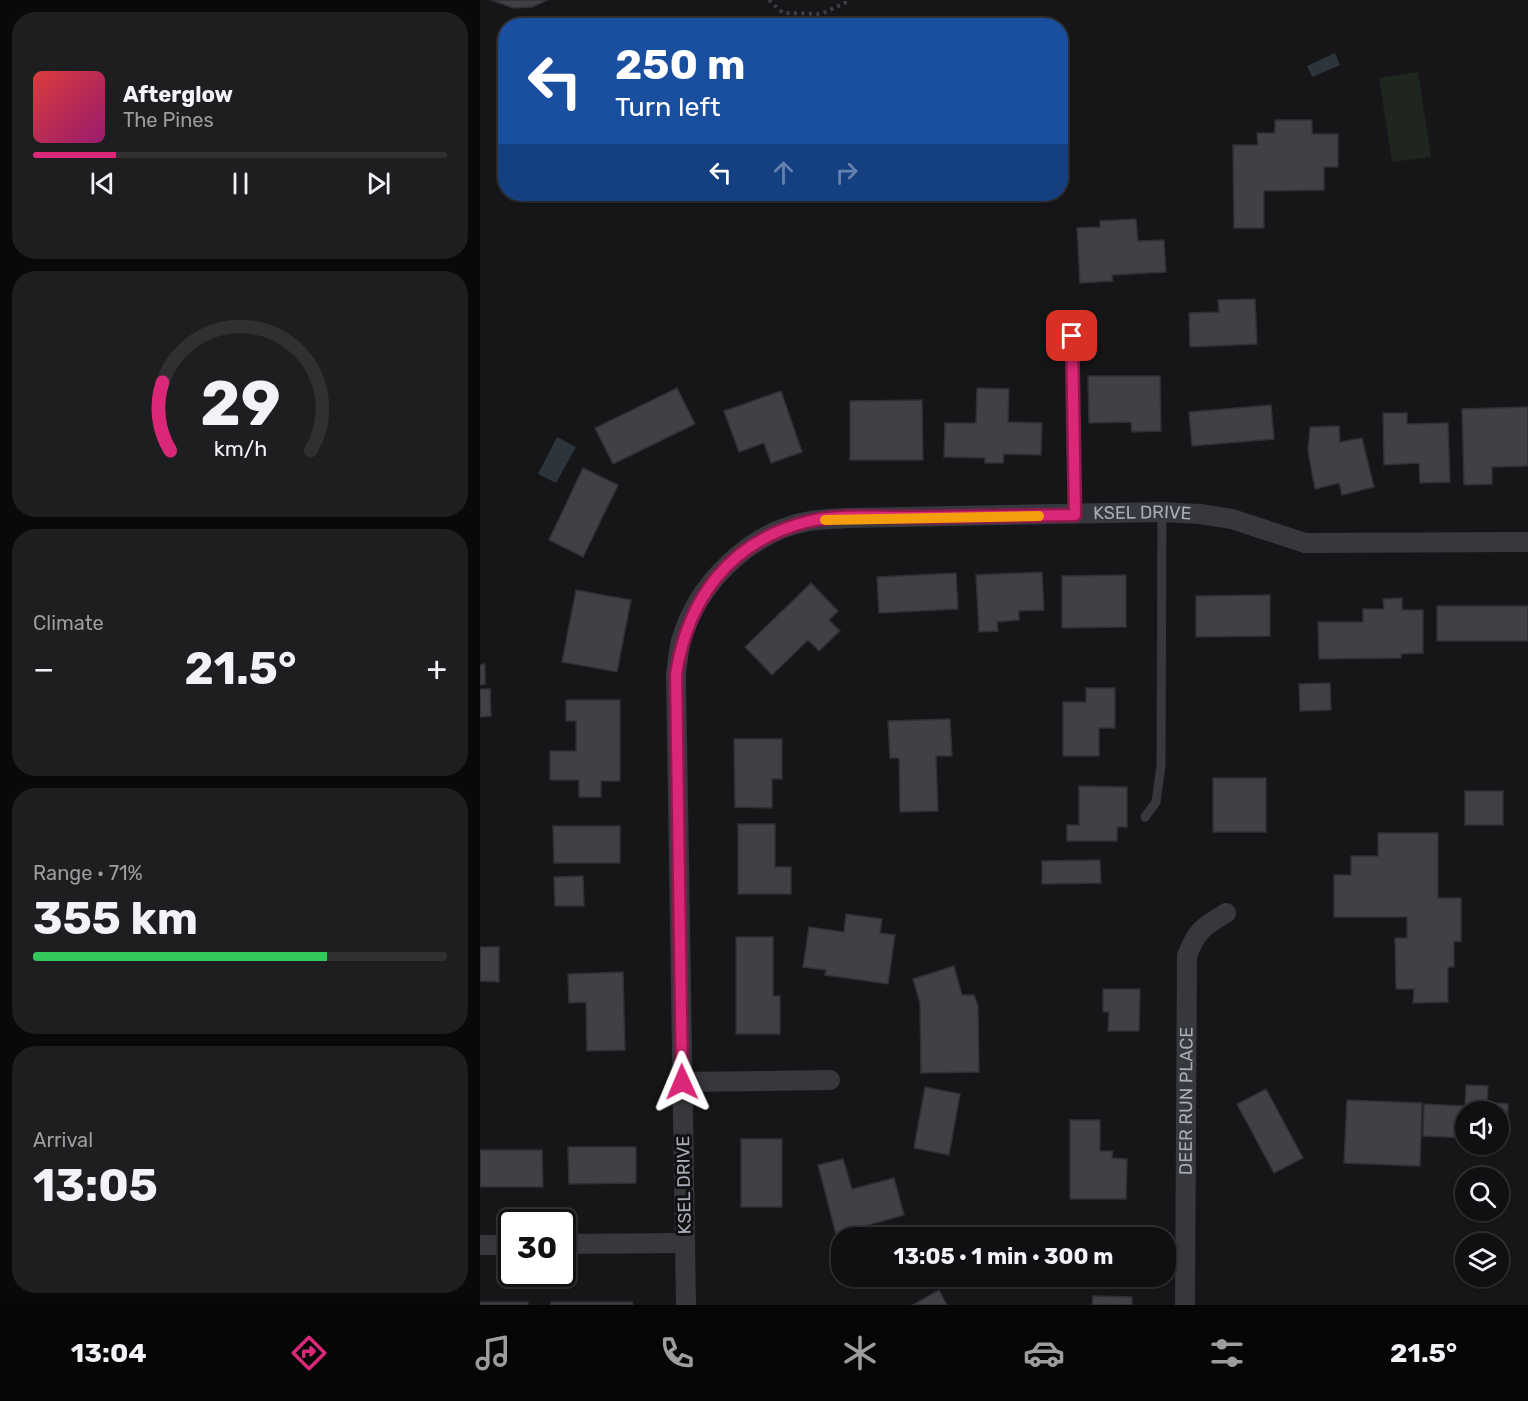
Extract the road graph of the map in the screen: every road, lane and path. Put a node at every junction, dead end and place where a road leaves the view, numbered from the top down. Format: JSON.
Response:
{"nodes":[{"id":1,"x":769,"y":0,"type":"edge"},
{"id":2,"x":845,"y":0,"type":"edge"},
{"id":3,"x":1072,"y":336,"type":"dead end"},
{"id":4,"x":1162,"y":513,"type":"junction"},
{"id":5,"x":1075,"y":515,"type":"junction"},
{"id":6,"x":1528,"y":542,"type":"edge"},
{"id":7,"x":1145,"y":817,"type":"dead end"},
{"id":8,"x":1226,"y":913,"type":"dead end"},
{"id":9,"x":830,"y":1080,"type":"dead end"},
{"id":10,"x":682,"y":1082,"type":"junction"},
{"id":11,"x":685,"y":1243,"type":"junction"},
{"id":12,"x":576,"y":1244,"type":"edge"},
{"id":13,"x":480,"y":1245,"type":"edge"},
{"id":14,"x":498,"y":1245,"type":"edge"},
{"id":15,"x":686,"y":1305,"type":"edge"},
{"id":16,"x":1185,"y":1305,"type":"edge"}],
"edges":[{"from":1,"to":2,"type":"path"},
{"from":3,"to":5,"type":"lane"},
{"from":4,"to":5,"type":"street","name":"KSEL DRIVE"},
{"from":4,"to":6,"type":"street","name":"KSEL DRIVE"},
{"from":4,"to":7,"type":"lane"},
{"from":5,"to":10,"type":"street","name":"KSEL DRIVE"},
{"from":8,"to":16,"type":"street","name":"DEER RUN PLACE"},
{"from":9,"to":10,"type":"street"},
{"from":10,"to":11,"type":"street","name":"KSEL DRIVE"},
{"from":11,"to":12,"type":"street"},
{"from":11,"to":15,"type":"street","name":"KSEL DRIVE"},
{"from":13,"to":14,"type":"street"}]}
